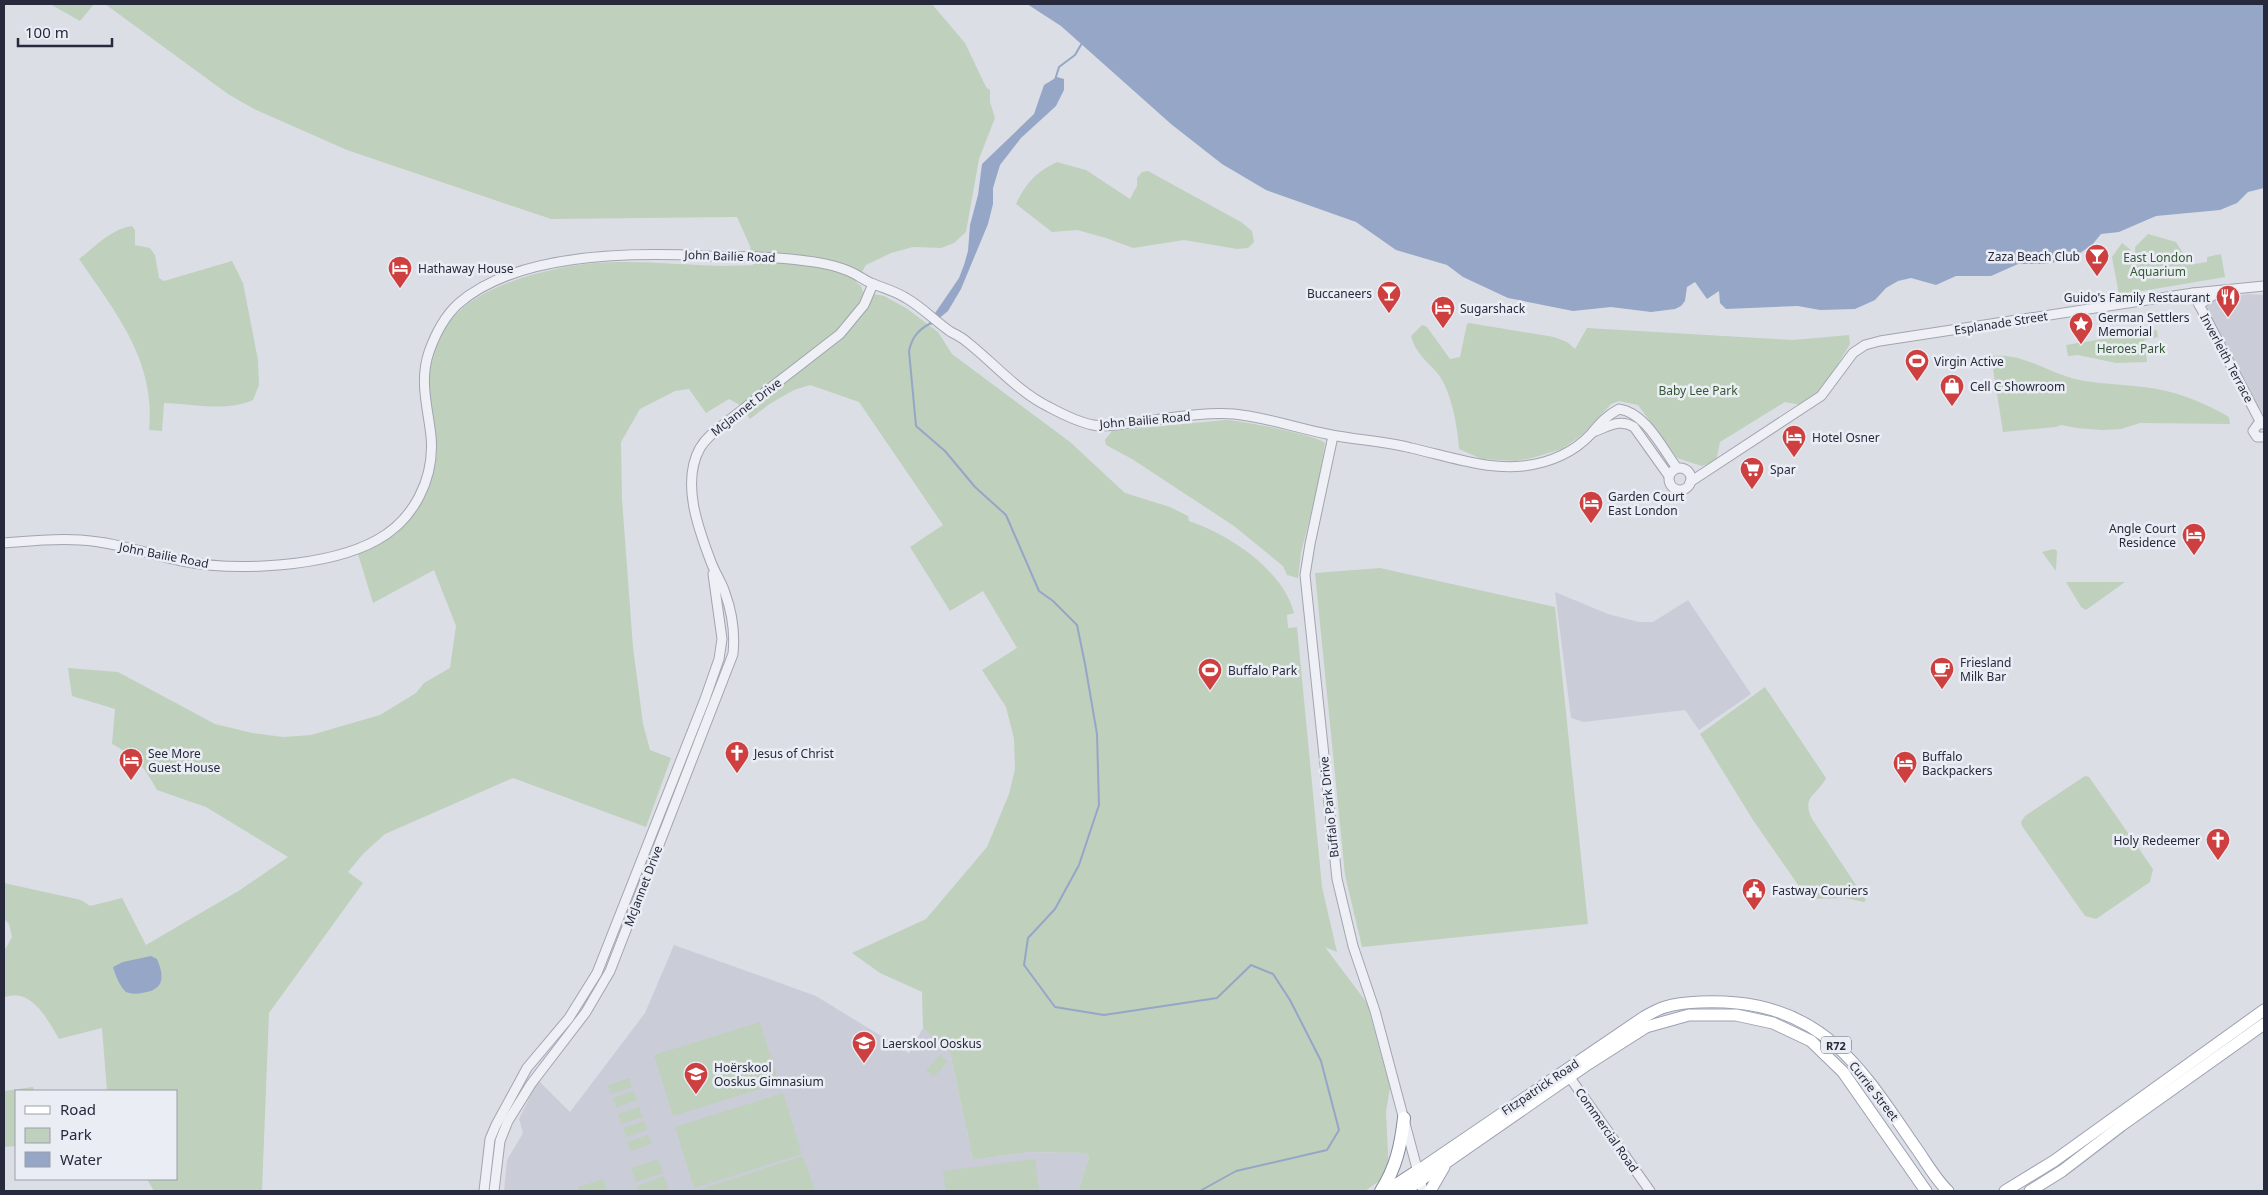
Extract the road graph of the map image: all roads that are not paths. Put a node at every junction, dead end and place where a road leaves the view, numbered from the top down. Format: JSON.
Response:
{"nodes":[{"id":1,"x":873,"y":284,"type":"junction"},
{"id":2,"x":2264,"y":286,"type":"edge"},
{"id":3,"x":2224,"y":289,"type":"junction"},
{"id":4,"x":2193,"y":293,"type":"junction"},
{"id":5,"x":2199,"y":305,"type":"junction"},
{"id":6,"x":2263,"y":424,"type":"edge"},
{"id":7,"x":1592,"y":432,"type":"junction"},
{"id":8,"x":1334,"y":436,"type":"junction"},
{"id":9,"x":2264,"y":438,"type":"edge"},
{"id":10,"x":1681,"y":468,"type":"junction"},
{"id":11,"x":1714,"y":468,"type":"junction"},
{"id":12,"x":1669,"y":476,"type":"junction"},
{"id":13,"x":1690,"y":482,"type":"junction"},
{"id":14,"x":4,"y":544,"type":"edge"},
{"id":15,"x":711,"y":561,"type":"junction"},
{"id":16,"x":1663,"y":1007,"type":"joint"},
{"id":17,"x":2264,"y":1010,"type":"edge"},
{"id":18,"x":2264,"y":1024,"type":"edge"},
{"id":19,"x":1646,"y":1027,"type":"joint"},
{"id":20,"x":1567,"y":1073,"type":"junction"},
{"id":21,"x":1404,"y":1118,"type":"junction"},
{"id":22,"x":503,"y":1120,"type":"junction"},
{"id":23,"x":1446,"y":1163,"type":"junction"},
{"id":24,"x":1421,"y":1180,"type":"edge"},
{"id":25,"x":484,"y":1191,"type":"edge"},
{"id":26,"x":494,"y":1191,"type":"edge"},
{"id":27,"x":1381,"y":1191,"type":"edge"},
{"id":28,"x":1387,"y":1191,"type":"edge"},
{"id":29,"x":1403,"y":1191,"type":"edge"},
{"id":30,"x":1430,"y":1191,"type":"edge"},
{"id":31,"x":1650,"y":1191,"type":"edge"},
{"id":32,"x":1926,"y":1191,"type":"edge"},
{"id":33,"x":1948,"y":1191,"type":"edge"},
{"id":34,"x":2005,"y":1191,"type":"edge"},
{"id":35,"x":2030,"y":1191,"type":"edge"}],
"edges":[{"from":1,"to":8,"type":"street","name":"John Bailie Road"},
{"from":1,"to":14,"type":"street","name":"John Bailie Road"},
{"from":1,"to":15,"type":"street","name":"McJannet Drive"},
{"from":2,"to":3,"type":"street","name":"Esplanade Street"},
{"from":3,"to":4,"type":"street","name":"Esplanade Street"},
{"from":3,"to":5,"type":"street"},
{"from":4,"to":5,"type":"street","name":"Inverleith Terrace"},
{"from":4,"to":11,"type":"street","name":"Esplanade Street"},
{"from":5,"to":6,"type":"street","name":"Inverleith Terrace"},
{"from":6,"to":9,"type":"street","name":"Inverleith Terrace"},
{"from":7,"to":8,"type":"street","name":"John Bailie Road"},
{"from":7,"to":10,"type":"street","name":"John Bailie Road"},
{"from":7,"to":12,"type":"street","name":"John Bailie Road"},
{"from":8,"to":21,"type":"street","name":"Buffalo Park Drive"},
{"from":10,"to":11,"type":"street"},
{"from":10,"to":12,"type":"street"},
{"from":10,"to":13,"type":"street"},
{"from":11,"to":13,"type":"street"},
{"from":12,"to":13,"type":"street"},
{"from":15,"to":22,"type":"street","name":"McJannet Drive"},
{"from":15,"to":22,"type":"street","name":"McJannet Drive"},
{"from":16,"to":20,"type":"main road","name":"Fitzpatrick Road","number":"R72"},
{"from":16,"to":33,"type":"main road","name":"Currie Street","number":"R72"},
{"from":17,"to":34,"type":"main road"},
{"from":18,"to":35,"type":"main road"},
{"from":19,"to":20,"type":"main road","name":"Fitzpatrick Road","number":"R72"},
{"from":19,"to":32,"type":"main road","name":"Currie Street","number":"R72"},
{"from":20,"to":23,"type":"main road","name":"Fitzpatrick Road","number":"R72"},
{"from":20,"to":24,"type":"main road","name":"Fitzpatrick Road","number":"R72"},
{"from":20,"to":31,"type":"street","name":"Commercial Road"},
{"from":21,"to":24,"type":"street","name":"Buffalo Park Drive"},
{"from":21,"to":27,"type":"highway"},
{"from":22,"to":25,"type":"street","name":"McJannet Drive"},
{"from":22,"to":26,"type":"street","name":"McJannet Drive"},
{"from":23,"to":24,"type":"main road","name":"Fitzpatrick Road","number":"R72"},
{"from":23,"to":30,"type":"main road"},
{"from":24,"to":28,"type":"highway","number":"R72"},
{"from":24,"to":29,"type":"highway","number":"R72"}]}
